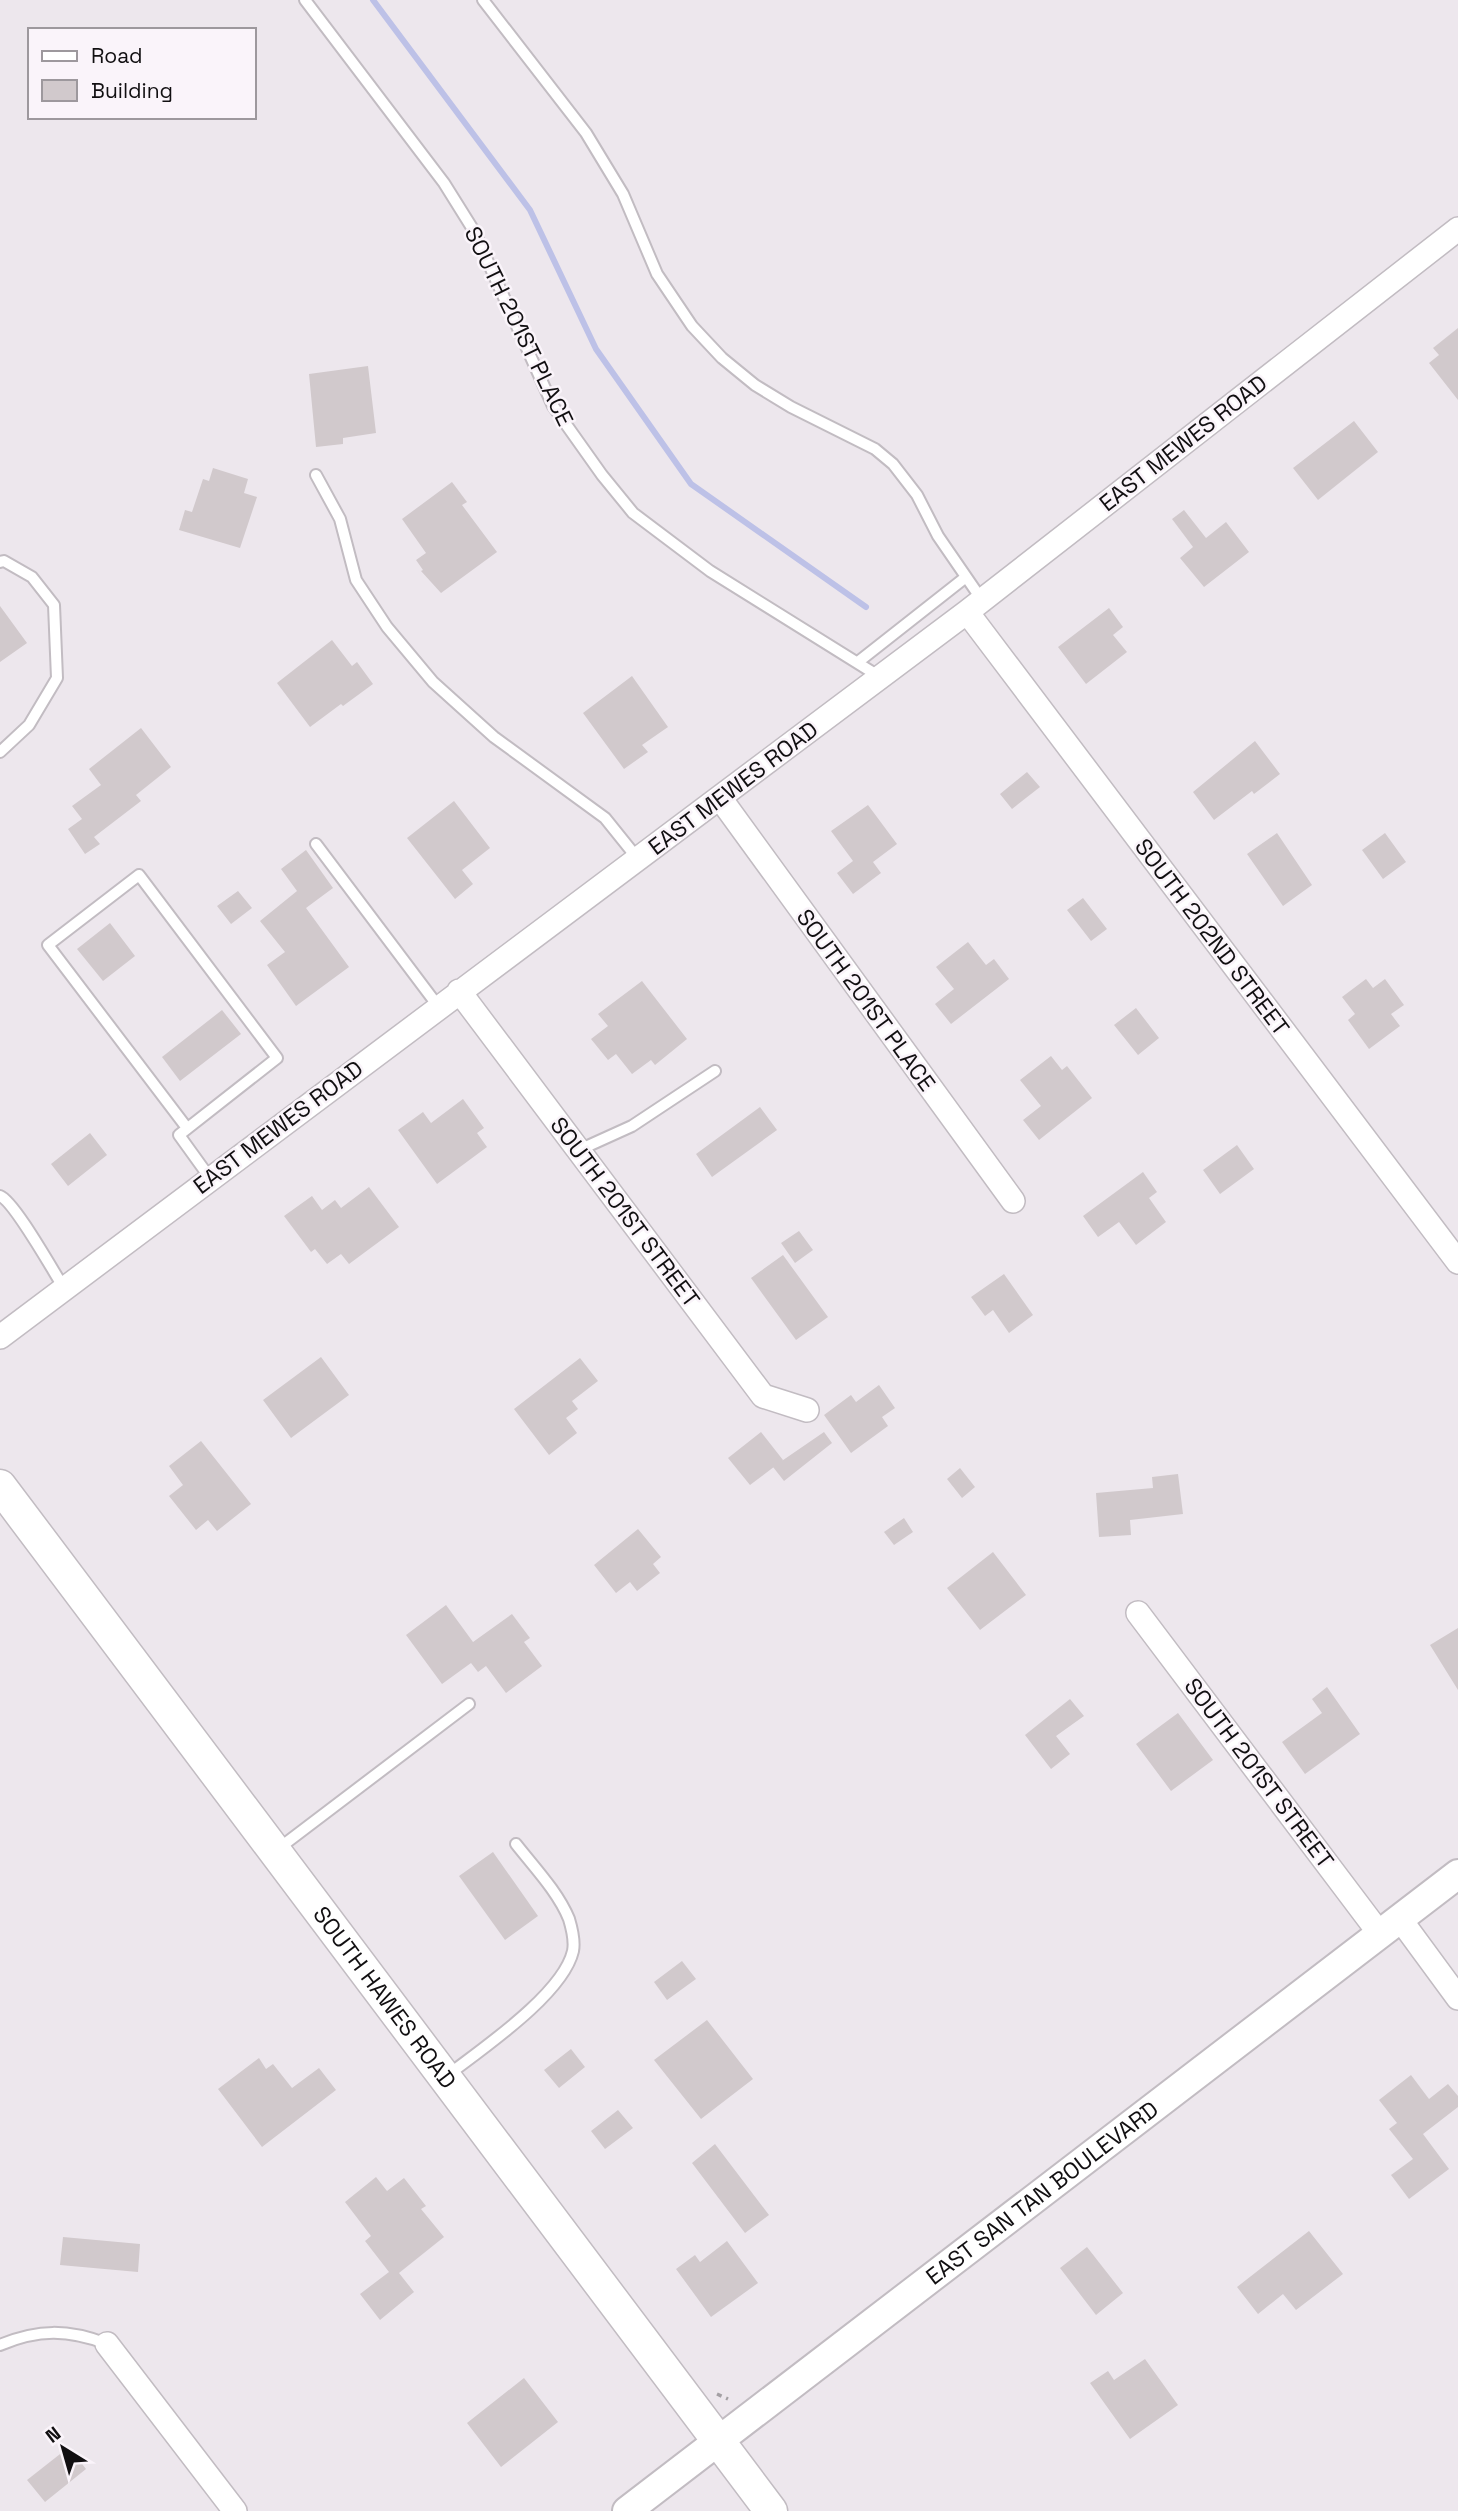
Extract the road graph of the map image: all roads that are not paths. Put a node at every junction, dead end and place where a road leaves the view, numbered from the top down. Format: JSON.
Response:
{"nodes":[{"id":1,"x":305,"y":0,"type":"edge"},
{"id":2,"x":483,"y":0,"type":"edge"},
{"id":3,"x":1458,"y":229,"type":"edge"},
{"id":4,"x":316,"y":475,"type":"dead end"},
{"id":5,"x":0,"y":562,"type":"edge"},
{"id":6,"x":966,"y":577,"type":"junction"},
{"id":7,"x":974,"y":606,"type":"junction"},
{"id":8,"x":858,"y":662,"type":"junction"},
{"id":9,"x":880,"y":677,"type":"junction"},
{"id":10,"x":0,"y":752,"type":"edge"},
{"id":11,"x":720,"y":798,"type":"junction"},
{"id":12,"x":316,"y":844,"type":"dead end"},
{"id":13,"x":638,"y":859,"type":"junction"},
{"id":14,"x":459,"y":990,"type":"junction"},
{"id":15,"x":438,"y":1006,"type":"junction"},
{"id":16,"x":715,"y":1071,"type":"dead end"},
{"id":17,"x":187,"y":1128,"type":"junction"},
{"id":18,"x":579,"y":1150,"type":"junction"},
{"id":19,"x":210,"y":1178,"type":"junction"},
{"id":20,"x":0,"y":1196,"type":"edge"},
{"id":21,"x":1013,"y":1201,"type":"dead end"},
{"id":22,"x":1458,"y":1262,"type":"edge"},
{"id":23,"x":64,"y":1288,"type":"junction"},
{"id":24,"x":0,"y":1337,"type":"edge"},
{"id":25,"x":807,"y":1410,"type":"dead end"},
{"id":26,"x":0,"y":1486,"type":"edge"},
{"id":27,"x":1138,"y":1613,"type":"dead end"},
{"id":28,"x":469,"y":1704,"type":"dead end"},
{"id":29,"x":516,"y":1844,"type":"dead end"},
{"id":30,"x":276,"y":1850,"type":"junction"},
{"id":31,"x":1458,"y":1874,"type":"edge"},
{"id":32,"x":1390,"y":1926,"type":"junction"},
{"id":33,"x":1458,"y":1998,"type":"edge"},
{"id":34,"x":445,"y":2076,"type":"junction"},
{"id":35,"x":107,"y":2344,"type":"joint"},
{"id":36,"x":0,"y":2345,"type":"edge"},
{"id":37,"x":719,"y":2441,"type":"junction"},
{"id":38,"x":235,"y":2511,"type":"edge"},
{"id":39,"x":626,"y":2511,"type":"edge"},
{"id":40,"x":771,"y":2511,"type":"edge"}],
"edges":[{"from":1,"to":8,"type":"lane","name":"SOUTH 201ST PLACE"},
{"from":2,"to":6,"type":"lane"},
{"from":3,"to":7,"type":"street","name":"EAST MEWES ROAD"},
{"from":4,"to":13,"type":"lane"},
{"from":5,"to":10,"type":"lane"},
{"from":6,"to":7,"type":"lane"},
{"from":6,"to":8,"type":"lane"},
{"from":7,"to":9,"type":"street","name":"EAST MEWES ROAD"},
{"from":7,"to":22,"type":"street","name":"SOUTH 202ND STREET"},
{"from":8,"to":9,"type":"lane","name":"SOUTH 201ST PLACE"},
{"from":9,"to":11,"type":"street","name":"EAST MEWES ROAD"},
{"from":11,"to":13,"type":"street","name":"EAST MEWES ROAD"},
{"from":11,"to":21,"type":"street","name":"SOUTH 201ST PLACE"},
{"from":12,"to":15,"type":"lane"},
{"from":13,"to":14,"type":"street","name":"EAST MEWES ROAD"},
{"from":14,"to":15,"type":"street","name":"EAST MEWES ROAD"},
{"from":14,"to":18,"type":"street","name":"SOUTH 201ST STREET"},
{"from":15,"to":19,"type":"street","name":"EAST MEWES ROAD"},
{"from":16,"to":18,"type":"lane"},
{"from":17,"to":17,"type":"lane"},
{"from":17,"to":19,"type":"lane"},
{"from":18,"to":25,"type":"street","name":"SOUTH 201ST STREET"},
{"from":19,"to":23,"type":"street","name":"EAST MEWES ROAD"},
{"from":20,"to":23,"type":"lane"},
{"from":23,"to":24,"type":"street","name":"EAST MEWES ROAD"},
{"from":26,"to":30,"type":"main road","name":"SOUTH HAWES ROAD"},
{"from":27,"to":32,"type":"street","name":"SOUTH 201ST STREET"},
{"from":28,"to":30,"type":"lane"},
{"from":29,"to":34,"type":"lane"},
{"from":30,"to":34,"type":"main road","name":"SOUTH HAWES ROAD"},
{"from":31,"to":32,"type":"street","name":"EAST SAN TAN BOULEVARD"},
{"from":32,"to":33,"type":"street"},
{"from":32,"to":37,"type":"street","name":"EAST SAN TAN BOULEVARD"},
{"from":34,"to":37,"type":"main road","name":"SOUTH HAWES ROAD"},
{"from":35,"to":36,"type":"lane"},
{"from":35,"to":38,"type":"street"},
{"from":37,"to":39,"type":"street","name":"EAST SAN TAN BOULEVARD"},
{"from":37,"to":40,"type":"main road","name":"SOUTH HAWES ROAD"}]}
